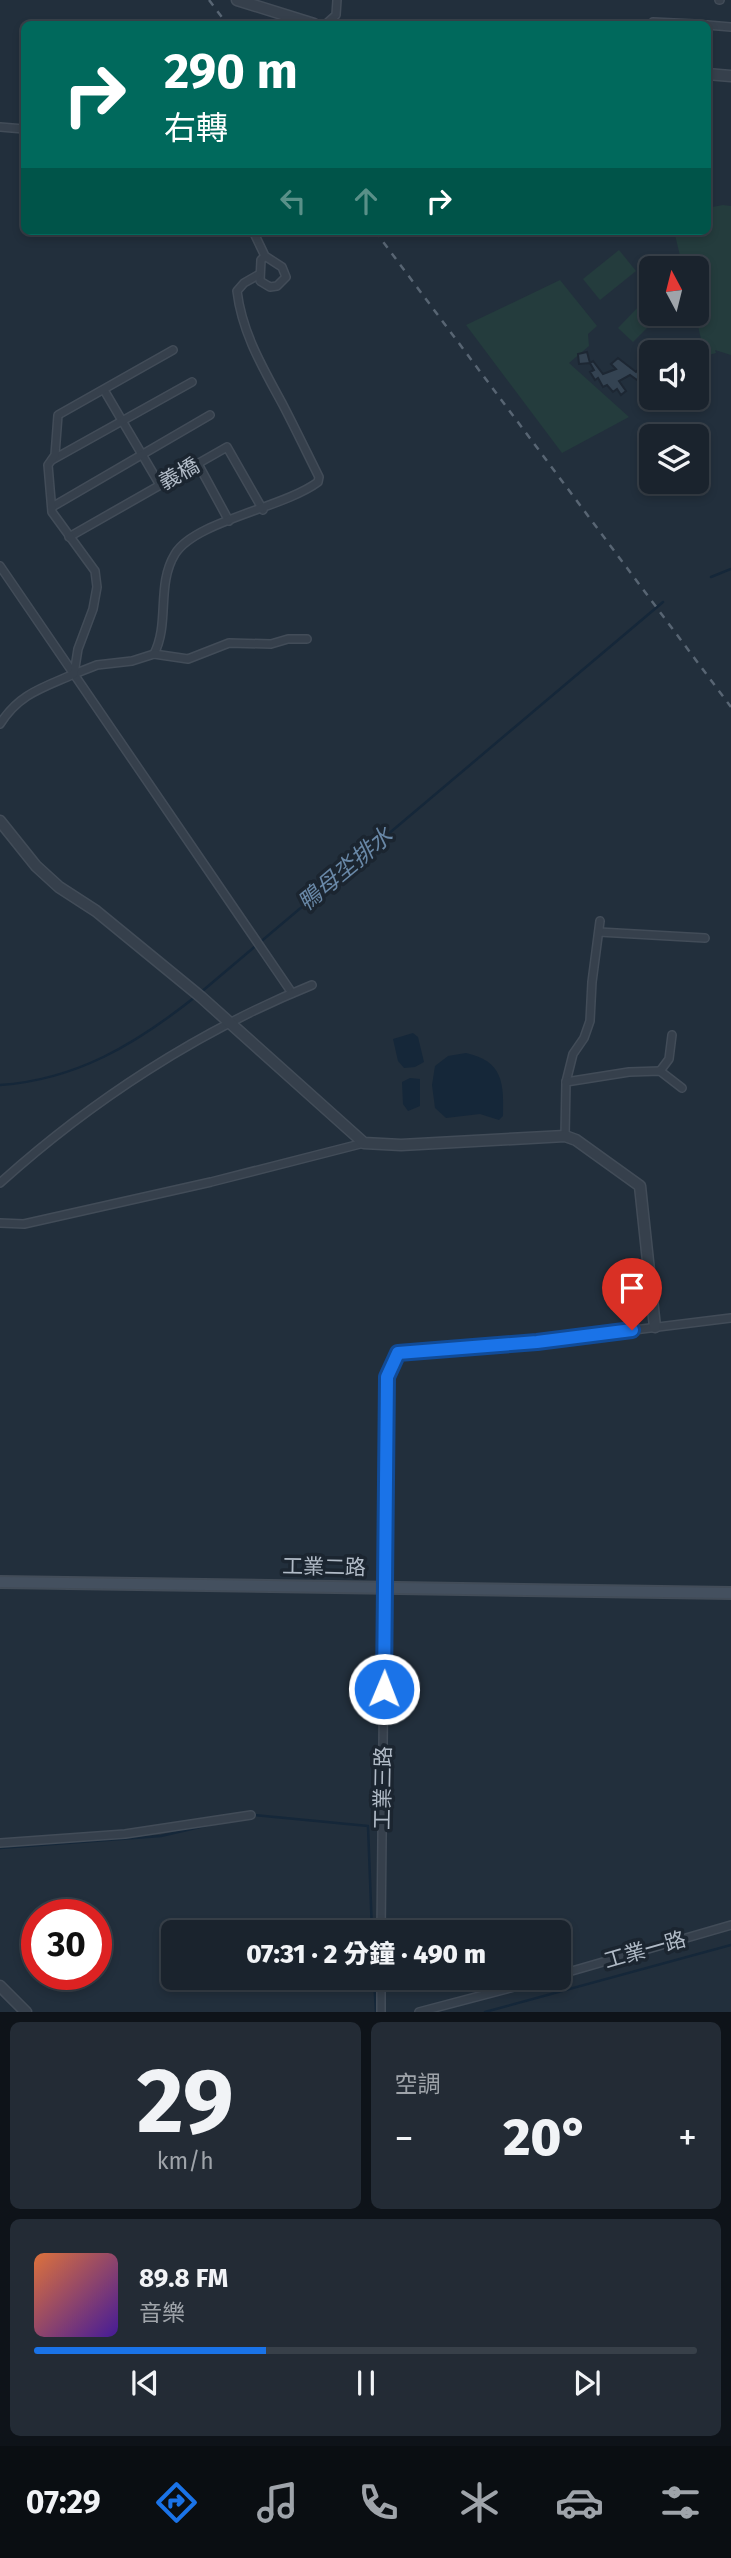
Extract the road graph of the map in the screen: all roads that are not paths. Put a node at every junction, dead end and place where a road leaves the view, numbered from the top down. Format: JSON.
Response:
{"nodes":[{"id":1,"x":237,"y":0,"type":"edge"},
{"id":2,"x":337,"y":0,"type":"edge"},
{"id":3,"x":304,"y":21,"type":"edge"},
{"id":4,"x":329,"y":21,"type":"edge"},
{"id":5,"x":711,"y":25,"type":"edge"},
{"id":6,"x":731,"y":27,"type":"edge"},
{"id":7,"x":711,"y":74,"type":"edge"},
{"id":8,"x":731,"y":76,"type":"edge"},
{"id":9,"x":0,"y":127,"type":"edge"},
{"id":10,"x":21,"y":129,"type":"edge"},
{"id":11,"x":255,"y":235,"type":"edge"},
{"id":12,"x":265,"y":256,"type":"junction"},
{"id":13,"x":258,"y":275,"type":"junction"},
{"id":14,"x":173,"y":350,"type":"dead end"},
{"id":15,"x":192,"y":382,"type":"dead end"},
{"id":16,"x":104,"y":390,"type":"junction"},
{"id":17,"x":210,"y":415,"type":"dead end"},
{"id":18,"x":122,"y":421,"type":"junction"},
{"id":19,"x":141,"y":454,"type":"junction"},
{"id":20,"x":51,"y":460,"type":"junction"},
{"id":21,"x":198,"y":464,"type":"junction"},
{"id":22,"x":160,"y":485,"type":"junction"},
{"id":23,"x":51,"y":507,"type":"junction"},
{"id":24,"x":263,"y":510,"type":"junction"},
{"id":25,"x":229,"y":521,"type":"junction"},
{"id":26,"x":69,"y":537,"type":"junction"},
{"id":27,"x":0,"y":566,"type":"edge"},
{"id":28,"x":307,"y":639,"type":"dead end"},
{"id":29,"x":154,"y":654,"type":"junction"},
{"id":30,"x":74,"y":674,"type":"junction"},
{"id":31,"x":0,"y":724,"type":"edge"},
{"id":32,"x":0,"y":821,"type":"edge"},
{"id":33,"x":600,"y":921,"type":"dead end"},
{"id":34,"x":599,"y":932,"type":"junction"},
{"id":35,"x":705,"y":938,"type":"dead end"},
{"id":36,"x":312,"y":985,"type":"dead end"},
{"id":37,"x":292,"y":993,"type":"junction"},
{"id":38,"x":231,"y":1023,"type":"junction"},
{"id":39,"x":672,"y":1035,"type":"dead end"},
{"id":40,"x":660,"y":1071,"type":"junction"},
{"id":41,"x":566,"y":1082,"type":"junction"},
{"id":42,"x":682,"y":1088,"type":"dead end"},
{"id":43,"x":565,"y":1136,"type":"junction"},
{"id":44,"x":364,"y":1143,"type":"junction"},
{"id":45,"x":0,"y":1183,"type":"edge"},
{"id":46,"x":0,"y":1223,"type":"edge"},
{"id":47,"x":731,"y":1318,"type":"edge"},
{"id":48,"x":655,"y":1327,"type":"junction"},
{"id":49,"x":0,"y":1581,"type":"edge"},
{"id":50,"x":386,"y":1588,"type":"junction"},
{"id":51,"x":731,"y":1593,"type":"edge"},
{"id":52,"x":251,"y":1815,"type":"dead end"},
{"id":53,"x":0,"y":1843,"type":"edge"},
{"id":54,"x":382,"y":1920,"type":"edge"},
{"id":55,"x":731,"y":1925,"type":"edge"},
{"id":56,"x":571,"y":1971,"type":"edge"},
{"id":57,"x":0,"y":1986,"type":"edge"},
{"id":58,"x":381,"y":1990,"type":"edge"},
{"id":59,"x":502,"y":1990,"type":"edge"},
{"id":60,"x":26,"y":2012,"type":"edge"},
{"id":61,"x":381,"y":2012,"type":"edge"},
{"id":62,"x":419,"y":2012,"type":"edge"}],
"edges":[{"from":1,"to":3,"type":"street"},
{"from":2,"to":4,"type":"street"},
{"from":5,"to":6,"type":"street"},
{"from":7,"to":8,"type":"street"},
{"from":9,"to":10,"type":"street"},
{"from":11,"to":12,"type":"street"},
{"from":12,"to":13,"type":"street"},
{"from":12,"to":13,"type":"street"},
{"from":13,"to":24,"type":"street"},
{"from":14,"to":16,"type":"street"},
{"from":15,"to":18,"type":"street"},
{"from":16,"to":18,"type":"street"},
{"from":16,"to":20,"type":"street"},
{"from":17,"to":19,"type":"street","name":"義橋"},
{"from":18,"to":19,"type":"street"},
{"from":18,"to":20,"type":"street"},
{"from":19,"to":22,"type":"street"},
{"from":19,"to":23,"type":"street","name":"義橋"},
{"from":20,"to":23,"type":"street"},
{"from":21,"to":22,"type":"street","name":"義橋"},
{"from":21,"to":24,"type":"street","name":"義橋"},
{"from":21,"to":25,"type":"street"},
{"from":22,"to":26,"type":"street","name":"義橋"},
{"from":23,"to":26,"type":"street"},
{"from":24,"to":25,"type":"street"},
{"from":25,"to":29,"type":"street"},
{"from":26,"to":30,"type":"street"},
{"from":27,"to":30,"type":"street"},
{"from":28,"to":29,"type":"street"},
{"from":29,"to":30,"type":"street"},
{"from":30,"to":31,"type":"street"},
{"from":30,"to":37,"type":"street"},
{"from":32,"to":38,"type":"street"},
{"from":33,"to":34,"type":"street"},
{"from":34,"to":35,"type":"street"},
{"from":34,"to":41,"type":"street"},
{"from":36,"to":37,"type":"street"},
{"from":37,"to":38,"type":"street"},
{"from":38,"to":44,"type":"street"},
{"from":38,"to":45,"type":"street"},
{"from":39,"to":40,"type":"street"},
{"from":40,"to":41,"type":"street"},
{"from":40,"to":42,"type":"street"},
{"from":41,"to":43,"type":"street"},
{"from":43,"to":44,"type":"street"},
{"from":43,"to":48,"type":"street"},
{"from":44,"to":46,"type":"street"},
{"from":47,"to":48,"type":"street"},
{"from":48,"to":50,"type":"street","name":"工業三路"},
{"from":49,"to":50,"type":"main road","name":"工業二路"},
{"from":50,"to":51,"type":"main road","name":"工業二路"},
{"from":50,"to":54,"type":"street","name":"工業三路"},
{"from":52,"to":53,"type":"street"},
{"from":55,"to":56,"type":"street","name":"工業一路"},
{"from":57,"to":60,"type":"street"},
{"from":58,"to":61,"type":"street"},
{"from":59,"to":62,"type":"street"}]}
